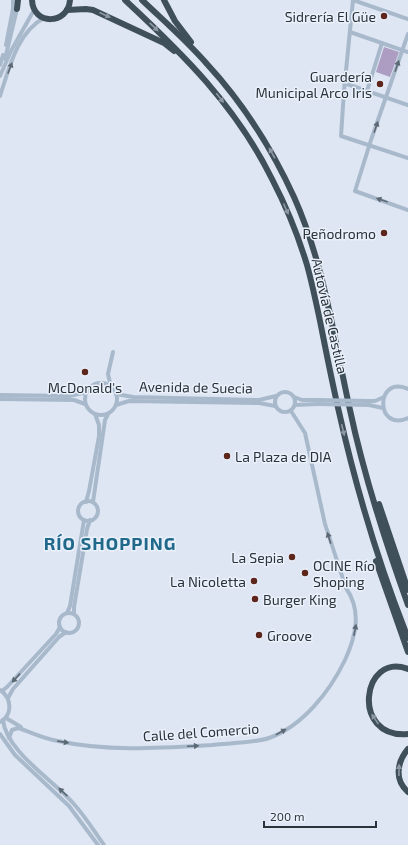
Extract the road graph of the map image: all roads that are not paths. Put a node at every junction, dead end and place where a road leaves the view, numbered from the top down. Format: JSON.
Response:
{"nodes":[{"id":1,"x":13,"y":0,"type":"edge"},
{"id":2,"x":18,"y":0,"type":"edge"},
{"id":3,"x":32,"y":0,"type":"edge"},
{"id":4,"x":70,"y":0,"type":"edge"},
{"id":5,"x":125,"y":0,"type":"edge"},
{"id":6,"x":142,"y":0,"type":"edge"},
{"id":7,"x":164,"y":0,"type":"edge"},
{"id":8,"x":353,"y":0,"type":"edge"},
{"id":9,"x":18,"y":9,"type":"joint"},
{"id":10,"x":34,"y":10,"type":"junction"},
{"id":11,"x":67,"y":10,"type":"junction"},
{"id":12,"x":44,"y":18,"type":"junction"},
{"id":13,"x":408,"y":19,"type":"edge"},
{"id":14,"x":350,"y":32,"type":"junction"},
{"id":15,"x":408,"y":34,"type":"edge"},
{"id":16,"x":382,"y":43,"type":"junction"},
{"id":17,"x":403,"y":50,"type":"junction"},
{"id":18,"x":408,"y":52,"type":"edge"},
{"id":19,"x":207,"y":64,"type":"junction"},
{"id":20,"x":0,"y":65,"type":"edge"},
{"id":21,"x":197,"y":70,"type":"junction"},
{"id":22,"x":0,"y":76,"type":"edge"},
{"id":23,"x":344,"y":83,"type":"junction"},
{"id":24,"x":367,"y":91,"type":"junction"},
{"id":25,"x":0,"y":96,"type":"edge"},
{"id":26,"x":386,"y":97,"type":"junction"},
{"id":27,"x":408,"y":105,"type":"edge"},
{"id":28,"x":370,"y":145,"type":"junction"},
{"id":29,"x":408,"y":158,"type":"edge"},
{"id":30,"x":408,"y":210,"type":"edge"},
{"id":31,"x":113,"y":352,"type":"dead end"},
{"id":32,"x":108,"y":374,"type":"junction"},
{"id":33,"x":101,"y":384,"type":"junction"},
{"id":34,"x":112,"y":388,"type":"junction"},
{"id":35,"x":408,"y":389,"type":"edge"},
{"id":36,"x":87,"y":392,"type":"junction"},
{"id":37,"x":116,"y":394,"type":"junction"},
{"id":38,"x":0,"y":395,"type":"edge"},
{"id":39,"x":276,"y":396,"type":"junction"},
{"id":40,"x":294,"y":397,"type":"junction"},
{"id":41,"x":384,"y":397,"type":"junction"},
{"id":42,"x":0,"y":399,"type":"edge"},
{"id":43,"x":318,"y":402,"type":"junction"},
{"id":44,"x":368,"y":403,"type":"junction"},
{"id":45,"x":85,"y":404,"type":"junction"},
{"id":46,"x":116,"y":405,"type":"junction"},
{"id":47,"x":295,"y":405,"type":"junction"},
{"id":48,"x":275,"y":406,"type":"junction"},
{"id":49,"x":383,"y":408,"type":"junction"},
{"id":50,"x":291,"y":411,"type":"junction"},
{"id":51,"x":350,"y":412,"type":"junction"},
{"id":52,"x":95,"y":414,"type":"junction"},
{"id":53,"x":108,"y":414,"type":"junction"},
{"id":54,"x":408,"y":418,"type":"edge"},
{"id":55,"x":357,"y":483,"type":"junction"},
{"id":56,"x":86,"y":502,"type":"junction"},
{"id":57,"x":93,"y":502,"type":"junction"},
{"id":58,"x":84,"y":520,"type":"junction"},
{"id":59,"x":90,"y":520,"type":"junction"},
{"id":60,"x":408,"y":590,"type":"edge"},
{"id":61,"x":408,"y":605,"type":"edge"},
{"id":62,"x":67,"y":613,"type":"junction"},
{"id":63,"x":74,"y":614,"type":"junction"},
{"id":64,"x":60,"y":627,"type":"junction"},
{"id":65,"x":66,"y":632,"type":"junction"},
{"id":66,"x":408,"y":638,"type":"edge"},
{"id":67,"x":408,"y":652,"type":"edge"},
{"id":68,"x":408,"y":669,"type":"edge"},
{"id":69,"x":1,"y":691,"type":"edge"},
{"id":70,"x":8,"y":698,"type":"junction"},
{"id":71,"x":3,"y":720,"type":"edge"},
{"id":72,"x":26,"y":730,"type":"junction"},
{"id":73,"x":0,"y":734,"type":"edge"},
{"id":74,"x":408,"y":734,"type":"edge"},
{"id":75,"x":9,"y":738,"type":"junction"},
{"id":76,"x":408,"y":749,"type":"edge"},
{"id":77,"x":408,"y":792,"type":"edge"},
{"id":78,"x":98,"y":845,"type":"edge"},
{"id":79,"x":104,"y":845,"type":"edge"}],
"edges":[{"from":1,"to":20,"type":"street"},
{"from":2,"to":9,"type":"highway"},
{"from":3,"to":10,"type":"highway"},
{"from":4,"to":11,"type":"highway"},
{"from":5,"to":21,"type":"highway","name":"Autovía de Castilla","one_way":true},
{"from":6,"to":19,"type":"highway","name":"Autovía de Castilla"},
{"from":7,"to":19,"type":"highway"},
{"from":8,"to":13,"type":"street"},
{"from":8,"to":14,"type":"street"},
{"from":9,"to":22,"type":"street"},
{"from":10,"to":12,"type":"highway"},
{"from":10,"to":22,"type":"street"},
{"from":11,"to":12,"type":"highway"},
{"from":11,"to":21,"type":"highway","one_way":true},
{"from":25,"to":12,"type":"street","one_way":true},
{"from":14,"to":16,"type":"street"},
{"from":14,"to":23,"type":"street"},
{"from":15,"to":17,"type":"street"},
{"from":16,"to":17,"type":"street"},
{"from":16,"to":24,"type":"street"},
{"from":17,"to":18,"type":"street"},
{"from":26,"to":17,"type":"street","one_way":true},
{"from":51,"to":19,"type":"highway","name":"Autovía de Castilla","one_way":true},
{"from":21,"to":55,"type":"highway","name":"Autovía de Castilla","one_way":true},
{"from":23,"to":24,"type":"street"},
{"from":23,"to":28,"type":"street"},
{"from":24,"to":26,"type":"street"},
{"from":26,"to":27,"type":"street"},
{"from":28,"to":26,"type":"street","one_way":true},
{"from":28,"to":29,"type":"street"},
{"from":30,"to":28,"type":"street","one_way":true},
{"from":31,"to":32,"type":"street"},
{"from":32,"to":33,"type":"street"},
{"from":32,"to":34,"type":"street"},
{"from":33,"to":34,"type":"street"},
{"from":33,"to":36,"type":"street"},
{"from":34,"to":37,"type":"street"},
{"from":35,"to":41,"type":"street"},
{"from":36,"to":38,"type":"street"},
{"from":36,"to":45,"type":"street"},
{"from":37,"to":39,"type":"street","name":"Avenida de Suecia"},
{"from":37,"to":46,"type":"street"},
{"from":39,"to":40,"type":"street"},
{"from":39,"to":48,"type":"street"},
{"from":40,"to":43,"type":"street"},
{"from":40,"to":47,"type":"street"},
{"from":41,"to":44,"type":"street"},
{"from":41,"to":49,"type":"street"},
{"from":42,"to":45,"type":"street"},
{"from":43,"to":44,"type":"street","bridge":true},
{"from":43,"to":47,"type":"street"},
{"from":44,"to":49,"type":"street"},
{"from":45,"to":52,"type":"street"},
{"from":46,"to":48,"type":"street","name":"Avenida de Suecia"},
{"from":46,"to":53,"type":"street"},
{"from":47,"to":50,"type":"street"},
{"from":48,"to":50,"type":"street"},
{"from":49,"to":54,"type":"street"},
{"from":72,"to":50,"type":"street","name":"Calle del Comercio","one_way":true},
{"from":51,"to":60,"type":"highway"},
{"from":51,"to":61,"type":"highway","name":"Autovía de Castilla"},
{"from":52,"to":53,"type":"street"},
{"from":52,"to":56,"type":"street"},
{"from":53,"to":57,"type":"street"},
{"from":55,"to":66,"type":"highway","name":"Autovía de Castilla"},
{"from":55,"to":67,"type":"highway"},
{"from":56,"to":57,"type":"street"},
{"from":56,"to":58,"type":"street"},
{"from":57,"to":59,"type":"street"},
{"from":58,"to":59,"type":"street"},
{"from":58,"to":62,"type":"street"},
{"from":59,"to":63,"type":"street"},
{"from":62,"to":63,"type":"street"},
{"from":62,"to":64,"type":"street"},
{"from":63,"to":65,"type":"street"},
{"from":64,"to":65,"type":"street"},
{"from":64,"to":69,"type":"street","one_way":true},
{"from":65,"to":70,"type":"street"},
{"from":74,"to":68,"type":"highway","one_way":true},
{"from":69,"to":70,"type":"street"},
{"from":70,"to":71,"type":"street"},
{"from":71,"to":72,"type":"street","name":"Calle del Comercio"},
{"from":71,"to":75,"type":"street"},
{"from":72,"to":75,"type":"street"},
{"from":73,"to":78,"type":"street"},
{"from":79,"to":75,"type":"street","one_way":true},
{"from":77,"to":76,"type":"highway","one_way":true}]}
